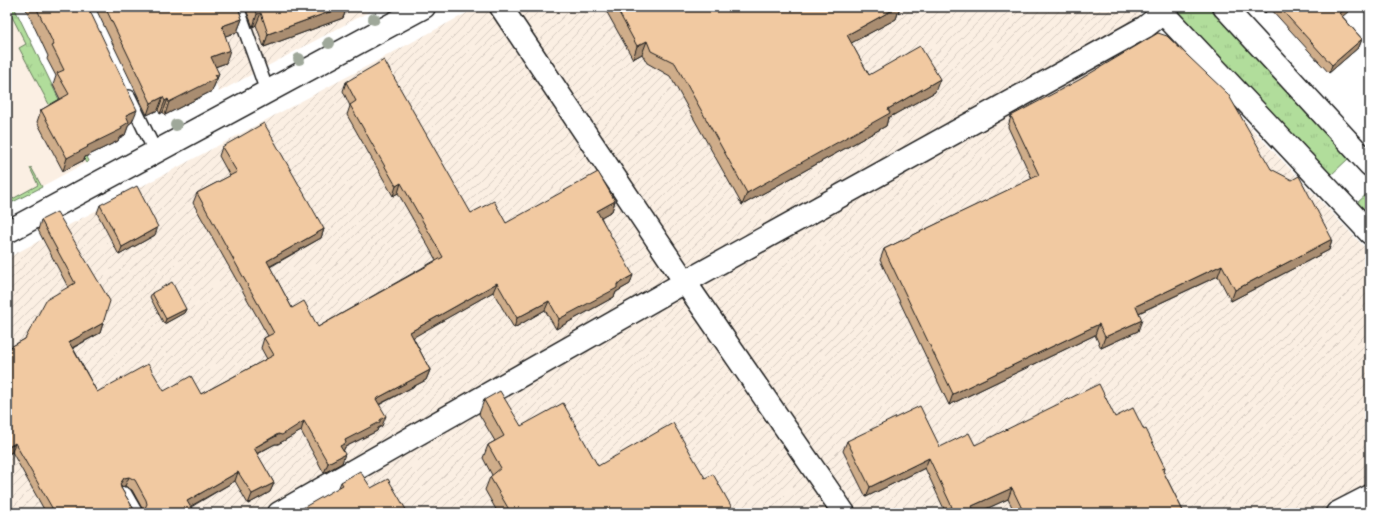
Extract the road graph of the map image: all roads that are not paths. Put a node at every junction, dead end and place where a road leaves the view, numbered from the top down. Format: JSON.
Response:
{"nodes":[{"id":1,"x":237,"y":7,"type":"edge"},
{"id":2,"x":424,"y":7,"type":"edge"},
{"id":3,"x":501,"y":7,"type":"edge"},
{"id":4,"x":1224,"y":7,"type":"edge"},
{"id":5,"x":1160,"y":10,"type":"edge"},
{"id":6,"x":122,"y":83,"type":"edge"},
{"id":7,"x":267,"y":91,"type":"junction"},
{"id":8,"x":155,"y":151,"type":"junction"},
{"id":9,"x":1370,"y":165,"type":"edge"},
{"id":10,"x":7,"y":232,"type":"edge"},
{"id":11,"x":1370,"y":233,"type":"edge"},
{"id":12,"x":685,"y":282,"type":"junction"},
{"id":13,"x":125,"y":494,"type":"edge"},
{"id":14,"x":1370,"y":496,"type":"edge"},
{"id":15,"x":136,"y":513,"type":"edge"},
{"id":16,"x":279,"y":513,"type":"edge"},
{"id":17,"x":844,"y":513,"type":"edge"},
{"id":18,"x":1337,"y":513,"type":"edge"}],
"edges":[{"from":1,"to":7,"type":"lane"},
{"from":2,"to":7,"type":"street"},
{"from":3,"to":12,"type":"street"},
{"from":4,"to":9,"type":"street"},
{"from":5,"to":11,"type":"street"},
{"from":5,"to":12,"type":"street"},
{"from":6,"to":8,"type":"lane"},
{"from":7,"to":8,"type":"street"},
{"from":8,"to":10,"type":"street"},
{"from":12,"to":16,"type":"street"},
{"from":12,"to":17,"type":"street"},
{"from":13,"to":15,"type":"lane"},
{"from":14,"to":18,"type":"street"}]}
